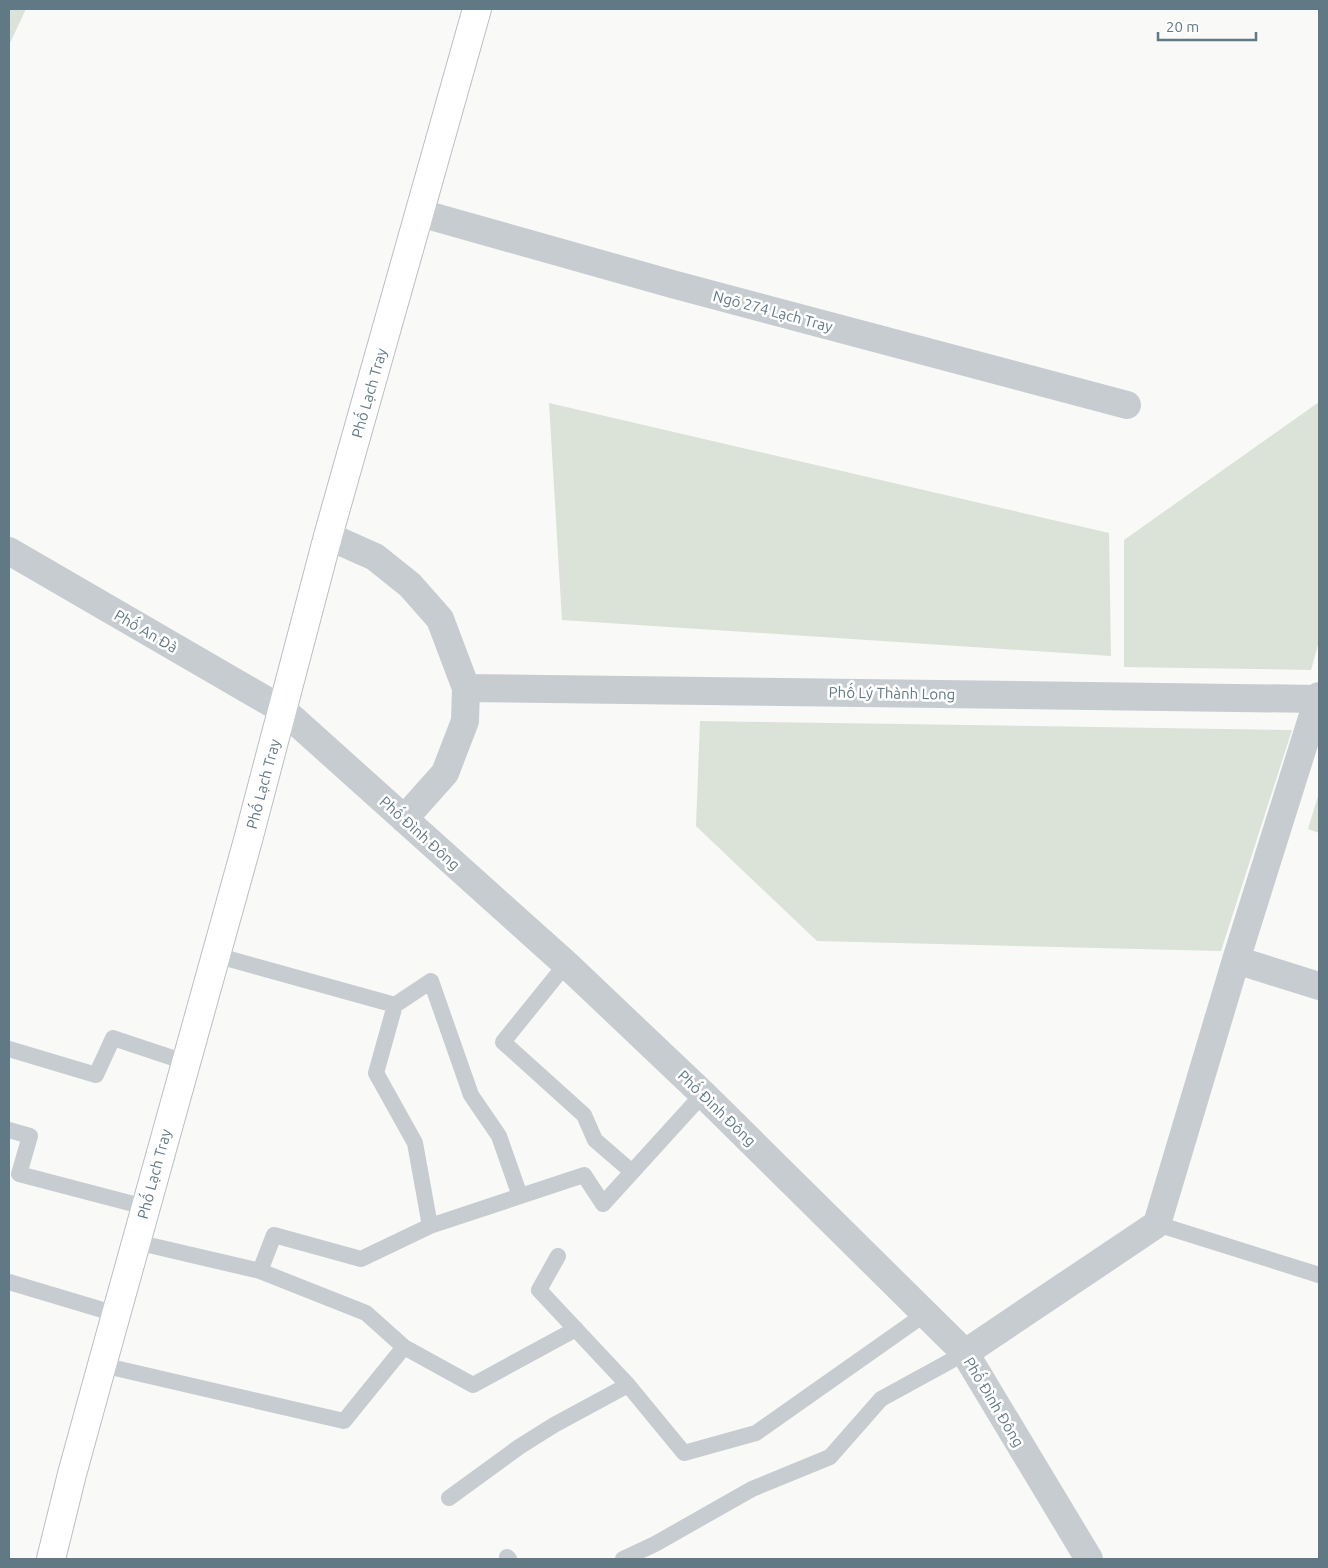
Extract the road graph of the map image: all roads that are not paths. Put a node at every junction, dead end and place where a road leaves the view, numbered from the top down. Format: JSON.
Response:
{"nodes":[{"id":1,"x":477,"y":9,"type":"edge"},
{"id":2,"x":420,"y":214,"type":"junction"},
{"id":3,"x":1127,"y":405,"type":"dead end"},
{"id":4,"x":328,"y":536,"type":"junction"},
{"id":5,"x":9,"y":551,"type":"edge"},
{"id":6,"x":466,"y":688,"type":"junction"},
{"id":7,"x":1319,"y":698,"type":"edge"},
{"id":8,"x":283,"y":710,"type":"junction"},
{"id":9,"x":404,"y":819,"type":"junction"},
{"id":10,"x":215,"y":955,"type":"junction"},
{"id":11,"x":1236,"y":960,"type":"junction"},
{"id":12,"x":566,"y":964,"type":"junction"},
{"id":13,"x":1319,"y":986,"type":"edge"},
{"id":14,"x":395,"y":1005,"type":"junction"},
{"id":15,"x":9,"y":1049,"type":"edge"},
{"id":16,"x":185,"y":1062,"type":"junction"},
{"id":17,"x":703,"y":1094,"type":"junction"},
{"id":18,"x":9,"y":1130,"type":"edge"},
{"id":19,"x":632,"y":1172,"type":"junction"},
{"id":20,"x":520,"y":1196,"type":"junction"},
{"id":21,"x":145,"y":1207,"type":"junction"},
{"id":22,"x":1157,"y":1224,"type":"junction"},
{"id":23,"x":430,"y":1226,"type":"junction"},
{"id":24,"x":136,"y":1242,"type":"junction"},
{"id":25,"x":558,"y":1256,"type":"dead end"},
{"id":26,"x":260,"y":1272,"type":"junction"},
{"id":27,"x":1319,"y":1275,"type":"edge"},
{"id":28,"x":9,"y":1282,"type":"edge"},
{"id":29,"x":116,"y":1314,"type":"junction"},
{"id":30,"x":925,"y":1314,"type":"junction"},
{"id":31,"x":576,"y":1329,"type":"junction"},
{"id":32,"x":404,"y":1347,"type":"junction"},
{"id":33,"x":965,"y":1353,"type":"junction"},
{"id":34,"x":102,"y":1365,"type":"junction"},
{"id":35,"x":628,"y":1385,"type":"junction"},
{"id":36,"x":449,"y":1498,"type":"dead end"},
{"id":37,"x":628,"y":1558,"type":"edge"},
{"id":38,"x":51,"y":1559,"type":"edge"},
{"id":39,"x":1089,"y":1559,"type":"edge"}],
"edges":[{"from":1,"to":2,"type":"main road","name":"Phố Lạch Tray"},
{"from":2,"to":3,"type":"street","name":"Ngõ 274 Lạch Tray"},
{"from":2,"to":4,"type":"main road","name":"Phố Lạch Tray"},
{"from":4,"to":6,"type":"street"},
{"from":4,"to":8,"type":"main road","name":"Phố Lạch Tray"},
{"from":5,"to":8,"type":"street","name":"Phố An Đà"},
{"from":6,"to":7,"type":"street","name":"Phố Lý Thành Long"},
{"from":6,"to":9,"type":"street"},
{"from":7,"to":11,"type":"street"},
{"from":8,"to":9,"type":"street","name":"Phố Đình Đông"},
{"from":8,"to":10,"type":"main road","name":"Phố Lạch Tray"},
{"from":9,"to":12,"type":"street","name":"Phố Đình Đông"},
{"from":10,"to":14,"type":"lane"},
{"from":10,"to":16,"type":"main road","name":"Phố Lạch Tray"},
{"from":11,"to":13,"type":"street"},
{"from":11,"to":22,"type":"street"},
{"from":12,"to":17,"type":"street","name":"Phố Đình Đông"},
{"from":12,"to":19,"type":"lane"},
{"from":14,"to":20,"type":"lane"},
{"from":14,"to":23,"type":"lane"},
{"from":15,"to":16,"type":"lane"},
{"from":16,"to":21,"type":"main road","name":"Phố Lạch Tray"},
{"from":17,"to":19,"type":"lane"},
{"from":17,"to":30,"type":"street","name":"Phố Đình Đông"},
{"from":18,"to":21,"type":"lane"},
{"from":19,"to":20,"type":"lane"},
{"from":20,"to":23,"type":"lane"},
{"from":21,"to":24,"type":"main road","name":"Phố Lạch Tray"},
{"from":22,"to":27,"type":"lane"},
{"from":22,"to":33,"type":"street"},
{"from":23,"to":26,"type":"lane"},
{"from":24,"to":26,"type":"lane"},
{"from":24,"to":29,"type":"main road","name":"Phố Lạch Tray"},
{"from":25,"to":31,"type":"lane"},
{"from":26,"to":32,"type":"lane"},
{"from":28,"to":29,"type":"lane"},
{"from":29,"to":34,"type":"main road","name":"Phố Lạch Tray"},
{"from":30,"to":33,"type":"street","name":"Phố Đình Đông"},
{"from":30,"to":35,"type":"lane"},
{"from":31,"to":32,"type":"lane"},
{"from":31,"to":35,"type":"lane"},
{"from":32,"to":34,"type":"lane"},
{"from":33,"to":37,"type":"lane"},
{"from":33,"to":39,"type":"street","name":"Phố Đình Đông"},
{"from":34,"to":38,"type":"main road","name":"Phố Lạch Tray"},
{"from":35,"to":36,"type":"lane"}]}
